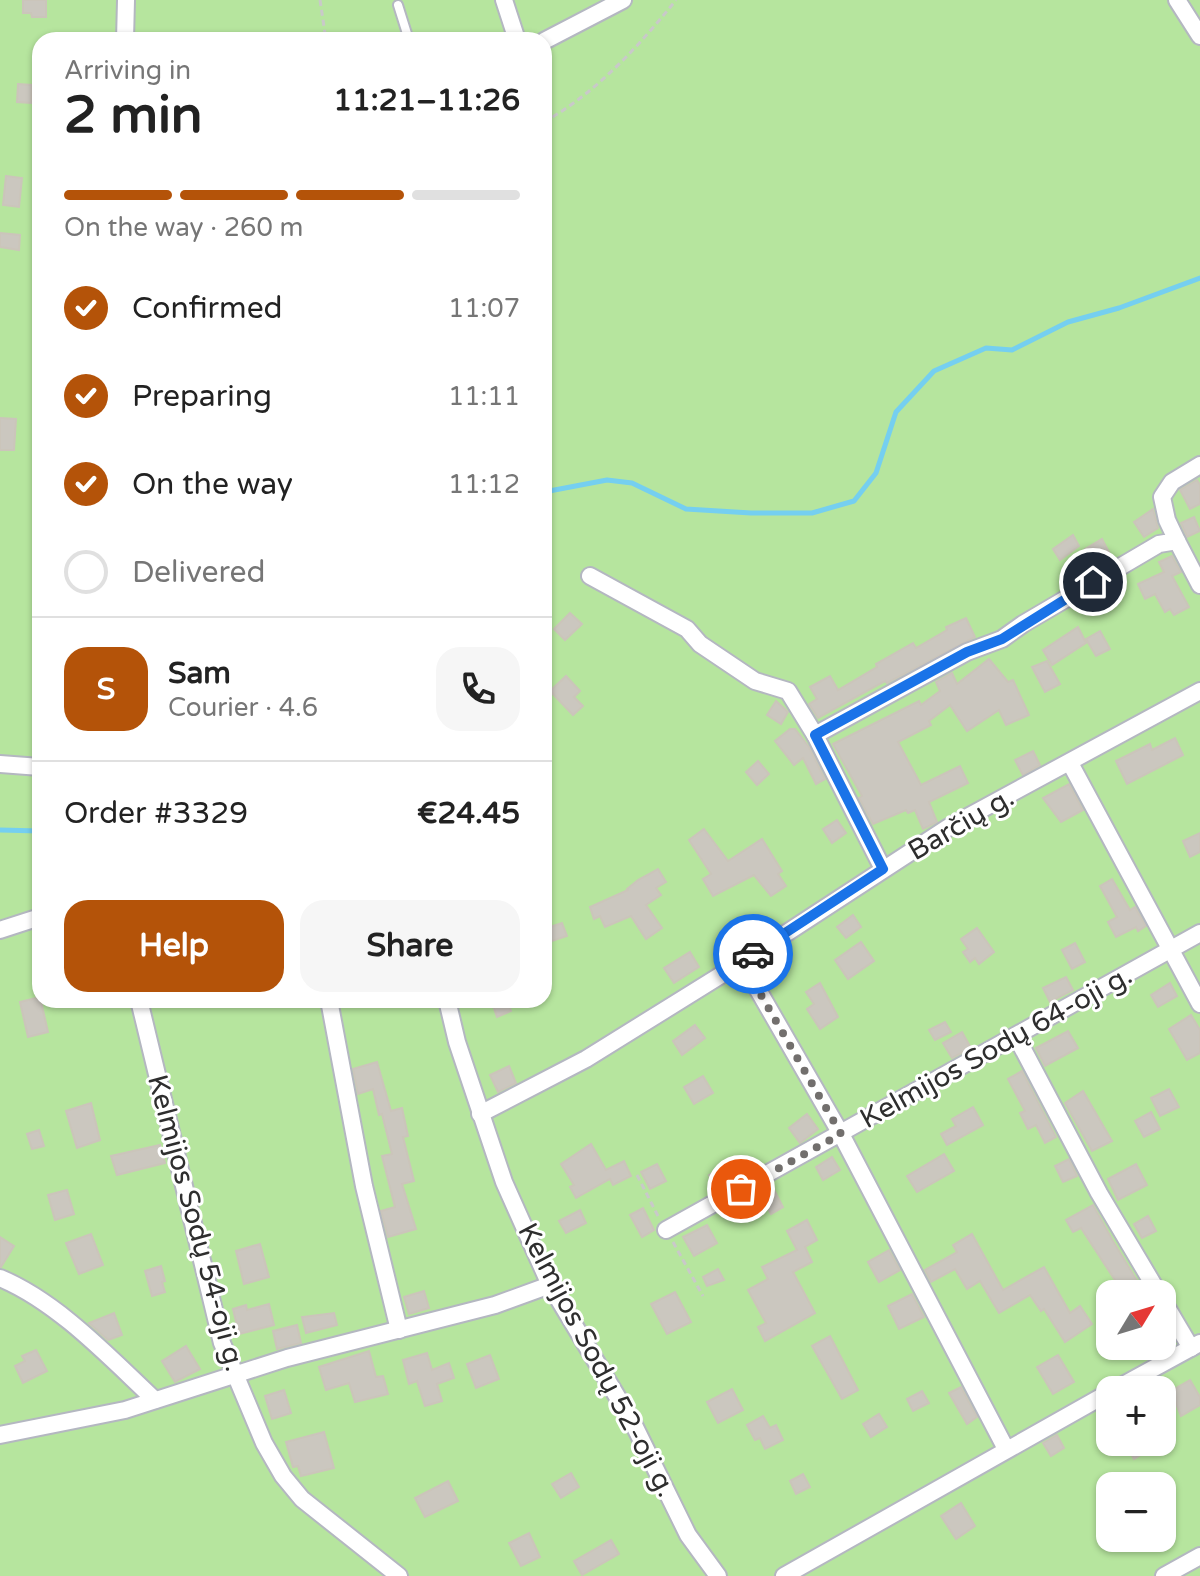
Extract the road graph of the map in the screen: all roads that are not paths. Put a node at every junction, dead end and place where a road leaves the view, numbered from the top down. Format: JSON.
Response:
{"nodes":[{"id":1,"x":126,"y":0,"type":"edge"},
{"id":2,"x":504,"y":0,"type":"edge"},
{"id":3,"x":623,"y":0,"type":"edge"},
{"id":4,"x":1177,"y":0,"type":"edge"},
{"id":5,"x":398,"y":5,"type":"dead end"},
{"id":6,"x":125,"y":32,"type":"edge"},
{"id":7,"x":406,"y":32,"type":"edge"},
{"id":8,"x":514,"y":32,"type":"edge"},
{"id":9,"x":1200,"y":36,"type":"edge"},
{"id":10,"x":552,"y":37,"type":"edge"},
{"id":11,"x":1200,"y":465,"type":"edge"},
{"id":12,"x":1177,"y":541,"type":"junction"},
{"id":13,"x":590,"y":576,"type":"dead end"},
{"id":14,"x":1200,"y":585,"type":"edge"},
{"id":15,"x":1200,"y":691,"type":"edge"},
{"id":16,"x":815,"y":735,"type":"junction"},
{"id":17,"x":1070,"y":763,"type":"junction"},
{"id":18,"x":0,"y":764,"type":"edge"},
{"id":19,"x":32,"y":766,"type":"edge"},
{"id":20,"x":883,"y":869,"type":"junction"},
{"id":21,"x":32,"y":920,"type":"edge"},
{"id":22,"x":0,"y":930,"type":"edge"},
{"id":23,"x":1200,"y":933,"type":"edge"},
{"id":24,"x":1170,"y":949,"type":"junction"},
{"id":25,"x":742,"y":962,"type":"junction"},
{"id":26,"x":1200,"y":1004,"type":"edge"},
{"id":27,"x":141,"y":1008,"type":"edge"},
{"id":28,"x":331,"y":1008,"type":"edge"},
{"id":29,"x":449,"y":1008,"type":"edge"},
{"id":30,"x":1016,"y":1036,"type":"junction"},
{"id":31,"x":480,"y":1114,"type":"junction"},
{"id":32,"x":841,"y":1134,"type":"junction"},
{"id":33,"x":666,"y":1230,"type":"dead end"},
{"id":34,"x":0,"y":1278,"type":"edge"},
{"id":35,"x":1151,"y":1280,"type":"edge"},
{"id":36,"x":550,"y":1285,"type":"junction"},
{"id":37,"x":1176,"y":1319,"type":"edge"},
{"id":38,"x":399,"y":1330,"type":"junction"},
{"id":39,"x":1195,"y":1345,"type":"edge"},
{"id":40,"x":234,"y":1374,"type":"junction"},
{"id":41,"x":1139,"y":1376,"type":"edge"},
{"id":42,"x":155,"y":1400,"type":"junction"},
{"id":43,"x":1096,"y":1400,"type":"edge"},
{"id":44,"x":0,"y":1435,"type":"edge"},
{"id":45,"x":1006,"y":1449,"type":"junction"},
{"id":46,"x":1200,"y":1556,"type":"edge"},
{"id":47,"x":399,"y":1576,"type":"edge"},
{"id":48,"x":718,"y":1576,"type":"edge"},
{"id":49,"x":784,"y":1576,"type":"edge"},
{"id":50,"x":1164,"y":1576,"type":"edge"}],
"edges":[{"from":1,"to":6,"type":"street"},
{"from":2,"to":8,"type":"street"},
{"from":3,"to":10,"type":"street"},
{"from":4,"to":9,"type":"street"},
{"from":5,"to":7,"type":"lane"},
{"from":11,"to":12,"type":"street"},
{"from":12,"to":14,"type":"street"},
{"from":12,"to":16,"type":"street"},
{"from":13,"to":16,"type":"street"},
{"from":15,"to":17,"type":"street","name":"Barčių g."},
{"from":16,"to":20,"type":"street"},
{"from":17,"to":20,"type":"street","name":"Barčių g."},
{"from":17,"to":24,"type":"street"},
{"from":18,"to":19,"type":"street"},
{"from":20,"to":25,"type":"street","name":"Barčių g."},
{"from":21,"to":22,"type":"street"},
{"from":23,"to":24,"type":"street","name":"Kelmijos Sodų 64-oji g."},
{"from":24,"to":26,"type":"street"},
{"from":24,"to":30,"type":"street","name":"Kelmijos Sodų 64-oji g."},
{"from":25,"to":31,"type":"street","name":"Barčių g."},
{"from":25,"to":32,"type":"street"},
{"from":27,"to":40,"type":"street","name":"Kelmijos Sodų 54-oji g."},
{"from":28,"to":38,"type":"street"},
{"from":29,"to":31,"type":"street","name":"Kelmijos Sodų 52-oji g."},
{"from":30,"to":32,"type":"street","name":"Kelmijos Sodų 64-oji g."},
{"from":30,"to":35,"type":"street"},
{"from":31,"to":36,"type":"street","name":"Kelmijos Sodų 52-oji g."},
{"from":32,"to":33,"type":"street","name":"Kelmijos Sodų 64-oji g."},
{"from":32,"to":45,"type":"street"},
{"from":34,"to":42,"type":"street"},
{"from":36,"to":38,"type":"street"},
{"from":36,"to":48,"type":"street","name":"Kelmijos Sodų 52-oji g."},
{"from":37,"to":39,"type":"street"},
{"from":38,"to":40,"type":"street"},
{"from":39,"to":41,"type":"street"},
{"from":40,"to":42,"type":"street"},
{"from":40,"to":47,"type":"street","name":"Kelmijos Sodų 54-oji g."},
{"from":42,"to":44,"type":"street"},
{"from":43,"to":45,"type":"street"},
{"from":45,"to":49,"type":"street"},
{"from":46,"to":50,"type":"street"}]}
